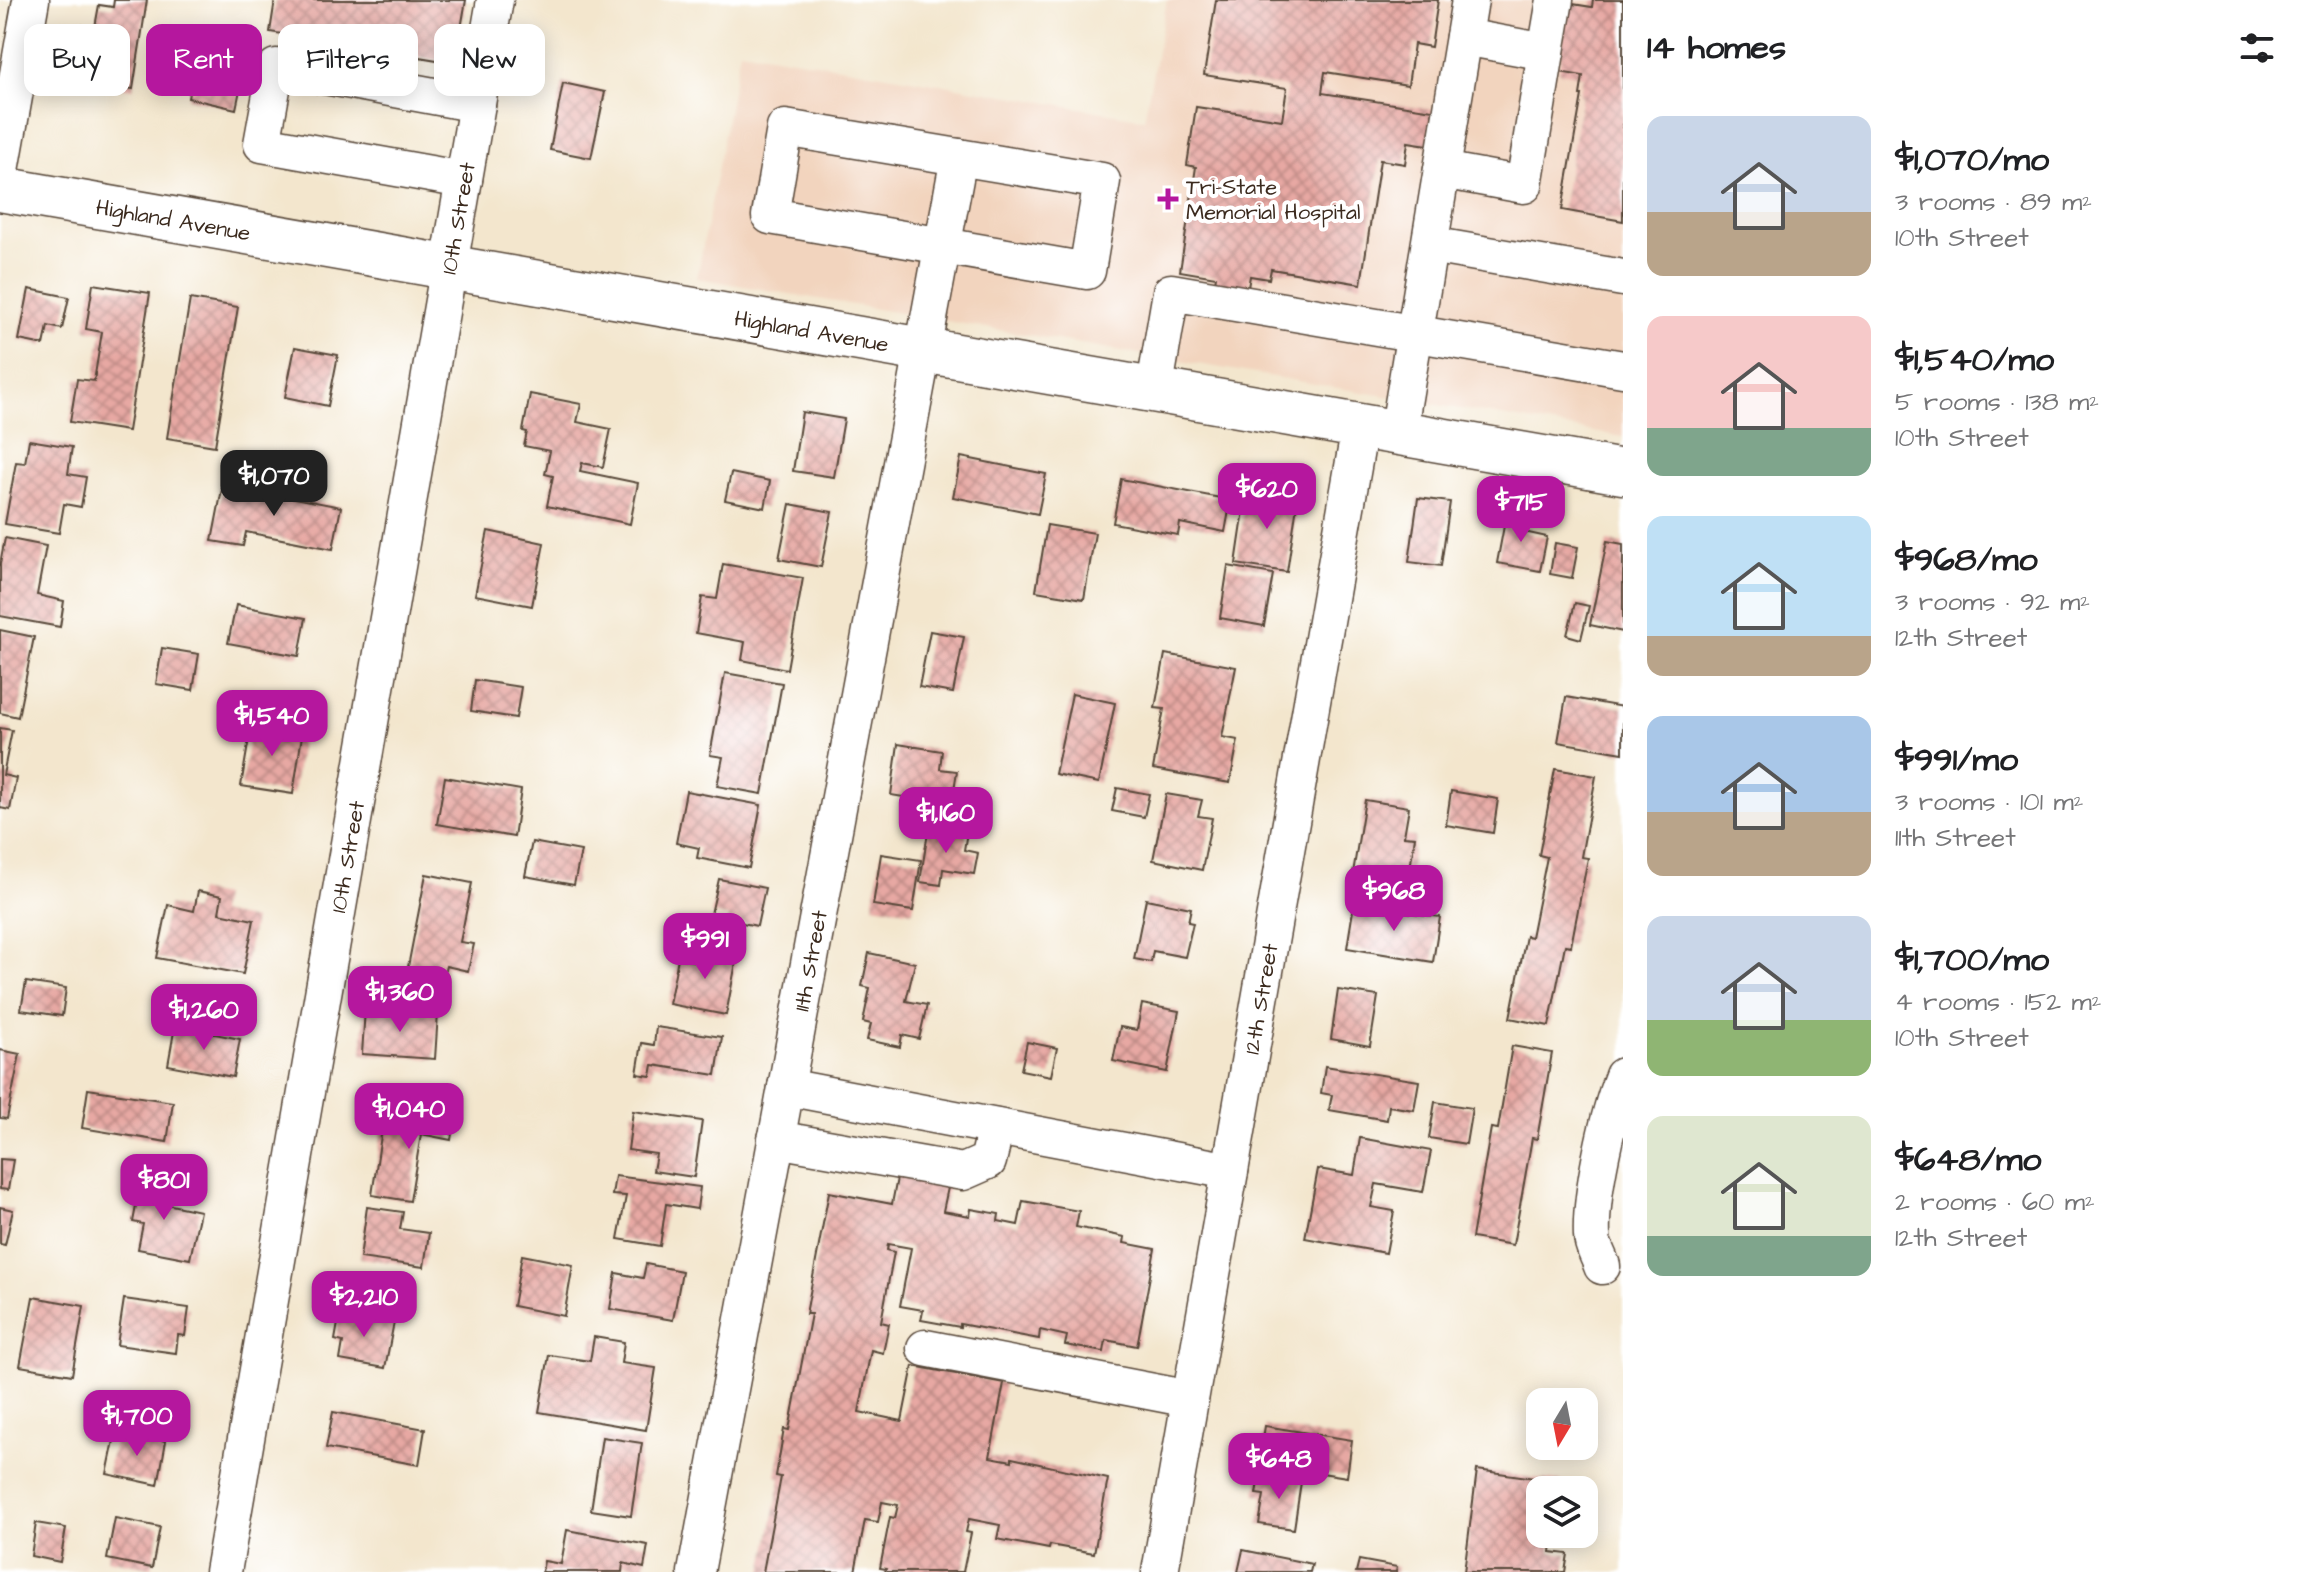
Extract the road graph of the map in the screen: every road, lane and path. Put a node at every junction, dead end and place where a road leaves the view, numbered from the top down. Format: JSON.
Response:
{"nodes":[{"id":1,"x":31,"y":0,"type":"edge"},
{"id":2,"x":495,"y":0,"type":"edge"},
{"id":3,"x":1470,"y":0,"type":"edge"},
{"id":4,"x":1555,"y":0,"type":"edge"},
{"id":5,"x":1464,"y":37,"type":"junction"},
{"id":6,"x":1546,"y":52,"type":"junction"},
{"id":7,"x":477,"y":104,"type":"junction"},
{"id":8,"x":959,"y":157,"type":"junction"},
{"id":9,"x":1442,"y":170,"type":"junction"},
{"id":10,"x":0,"y":176,"type":"edge"},
{"id":11,"x":464,"y":180,"type":"junction"},
{"id":12,"x":0,"y":189,"type":"edge"},
{"id":13,"x":1430,"y":245,"type":"junction"},
{"id":14,"x":942,"y":247,"type":"junction"},
{"id":15,"x":449,"y":266,"type":"junction"},
{"id":16,"x":1623,"y":278,"type":"edge"},
{"id":17,"x":1415,"y":334,"type":"junction"},
{"id":18,"x":922,"y":350,"type":"junction"},
{"id":19,"x":1623,"y":369,"type":"edge"},
{"id":20,"x":1154,"y":392,"type":"junction"},
{"id":21,"x":1379,"y":430,"type":"junction"},
{"id":22,"x":1623,"y":472,"type":"edge"},
{"id":23,"x":1623,"y":1076,"type":"edge"},
{"id":24,"x":786,"y":1087,"type":"junction"},
{"id":25,"x":996,"y":1127,"type":"junction"},
{"id":26,"x":776,"y":1139,"type":"junction"},
{"id":27,"x":1230,"y":1171,"type":"junction"},
{"id":28,"x":1602,"y":1266,"type":"dead end"},
{"id":29,"x":925,"y":1348,"type":"dead end"},
{"id":30,"x":1190,"y":1399,"type":"junction"},
{"id":31,"x":223,"y":1572,"type":"edge"},
{"id":32,"x":696,"y":1572,"type":"edge"},
{"id":33,"x":1160,"y":1572,"type":"edge"}],
"edges":[{"from":1,"to":10,"type":"street"},
{"from":2,"to":7,"type":"street","name":"10th Street"},
{"from":3,"to":5,"type":"street","name":"12th Street"},
{"from":4,"to":6,"type":"street"},
{"from":5,"to":6,"type":"street"},
{"from":5,"to":9,"type":"street","name":"12th Street"},
{"from":6,"to":9,"type":"street"},
{"from":7,"to":11,"type":"street","name":"10th Street"},
{"from":7,"to":11,"type":"street"},
{"from":8,"to":14,"type":"street","name":"11th Street"},
{"from":8,"to":14,"type":"street"},
{"from":8,"to":14,"type":"street"},
{"from":9,"to":13,"type":"street","name":"12th Street"},
{"from":11,"to":15,"type":"street","name":"10th Street"},
{"from":12,"to":15,"type":"main road","name":"Highland Avenue"},
{"from":13,"to":16,"type":"street"},
{"from":13,"to":17,"type":"street","name":"12th Street"},
{"from":14,"to":18,"type":"street","name":"11th Street"},
{"from":15,"to":18,"type":"main road","name":"Highland Avenue"},
{"from":15,"to":31,"type":"street","name":"10th Street"},
{"from":17,"to":19,"type":"street"},
{"from":17,"to":20,"type":"street"},
{"from":17,"to":21,"type":"street","name":"12th Street"},
{"from":18,"to":20,"type":"main road","name":"Highland Avenue"},
{"from":18,"to":24,"type":"street","name":"11th Street"},
{"from":20,"to":21,"type":"main road","name":"Highland Avenue"},
{"from":21,"to":22,"type":"main road","name":"Highland Avenue"},
{"from":21,"to":27,"type":"street","name":"12th Street"},
{"from":23,"to":28,"type":"street"},
{"from":24,"to":25,"type":"street"},
{"from":24,"to":26,"type":"street","name":"11th Street"},
{"from":25,"to":26,"type":"street"},
{"from":25,"to":27,"type":"street"},
{"from":26,"to":32,"type":"street","name":"11th Street"},
{"from":27,"to":30,"type":"street","name":"12th Street"},
{"from":29,"to":30,"type":"street"},
{"from":30,"to":33,"type":"street","name":"12th Street"}]}
